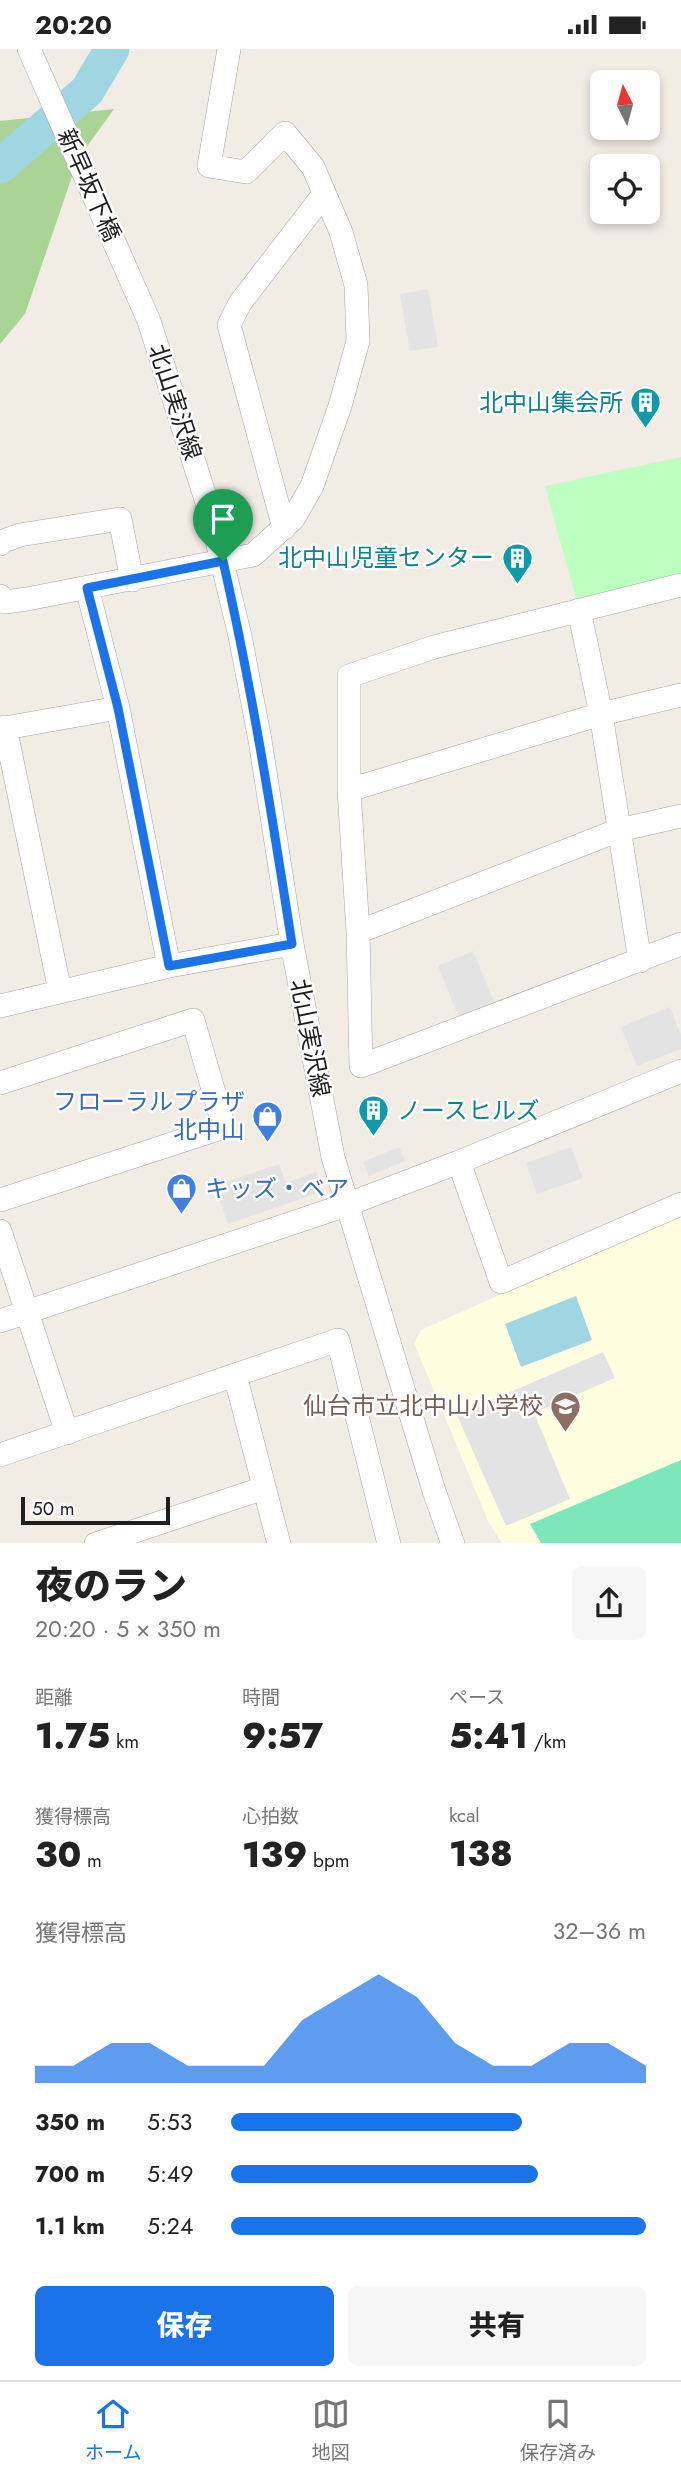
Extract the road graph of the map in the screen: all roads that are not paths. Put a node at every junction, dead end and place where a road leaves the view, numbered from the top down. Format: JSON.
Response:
{"nodes":[{"id":1,"x":29,"y":49,"type":"edge"},
{"id":2,"x":229,"y":49,"type":"edge"},
{"id":3,"x":324,"y":194,"type":"junction"},
{"id":4,"x":149,"y":321,"type":"joint"},
{"id":5,"x":285,"y":528,"type":"junction"},
{"id":6,"x":0,"y":544,"type":"edge"},
{"id":7,"x":223,"y":561,"type":"junction"},
{"id":8,"x":132,"y":580,"type":"junction"},
{"id":9,"x":681,"y":585,"type":"edge"},
{"id":10,"x":87,"y":588,"type":"junction"},
{"id":11,"x":0,"y":596,"type":"edge"},
{"id":12,"x":579,"y":610,"type":"junction"},
{"id":13,"x":681,"y":695,"type":"edge"},
{"id":14,"x":118,"y":708,"type":"junction"},
{"id":15,"x":601,"y":714,"type":"junction"},
{"id":16,"x":3,"y":728,"type":"edge"},
{"id":17,"x":349,"y":790,"type":"junction"},
{"id":18,"x":681,"y":815,"type":"edge"},
{"id":19,"x":620,"y":831,"type":"junction"},
{"id":20,"x":358,"y":932,"type":"junction"},
{"id":21,"x":292,"y":944,"type":"junction"},
{"id":22,"x":681,"y":944,"type":"edge"},
{"id":23,"x":640,"y":961,"type":"junction"},
{"id":24,"x":169,"y":966,"type":"junction"},
{"id":25,"x":60,"y":991,"type":"junction"},
{"id":26,"x":0,"y":1006,"type":"edge"},
{"id":27,"x":681,"y":1071,"type":"edge"},
{"id":28,"x":0,"y":1083,"type":"edge"},
{"id":29,"x":459,"y":1162,"type":"junction"},
{"id":30,"x":0,"y":1200,"type":"edge"},
{"id":31,"x":681,"y":1203,"type":"edge"},
{"id":32,"x":346,"y":1205,"type":"junction"},
{"id":33,"x":0,"y":1231,"type":"edge"},
{"id":34,"x":26,"y":1313,"type":"junction"},
{"id":35,"x":0,"y":1321,"type":"edge"},
{"id":36,"x":235,"y":1375,"type":"junction"},
{"id":37,"x":67,"y":1433,"type":"junction"},
{"id":38,"x":0,"y":1455,"type":"edge"},
{"id":39,"x":264,"y":1488,"type":"junction"},
{"id":40,"x":96,"y":1543,"type":"edge"},
{"id":41,"x":279,"y":1543,"type":"edge"},
{"id":42,"x":389,"y":1543,"type":"edge"},
{"id":43,"x":453,"y":1543,"type":"edge"}],
"edges":[{"from":1,"to":4,"type":"street","name":"新早坂下橋"},
{"from":2,"to":3,"type":"street"},
{"from":3,"to":5,"type":"street"},
{"from":3,"to":5,"type":"street"},
{"from":4,"to":7,"type":"street","name":"北山実沢線"},
{"from":5,"to":7,"type":"street"},
{"from":6,"to":8,"type":"street"},
{"from":7,"to":8,"type":"street"},
{"from":7,"to":21,"type":"street","name":"北山実沢線"},
{"from":8,"to":10,"type":"street"},
{"from":9,"to":12,"type":"street"},
{"from":10,"to":11,"type":"street"},
{"from":10,"to":14,"type":"street"},
{"from":12,"to":15,"type":"street"},
{"from":12,"to":17,"type":"street"},
{"from":13,"to":15,"type":"street"},
{"from":14,"to":16,"type":"street"},
{"from":14,"to":24,"type":"street"},
{"from":15,"to":17,"type":"street"},
{"from":15,"to":19,"type":"street"},
{"from":16,"to":25,"type":"street"},
{"from":17,"to":20,"type":"street"},
{"from":18,"to":19,"type":"street"},
{"from":19,"to":20,"type":"street"},
{"from":19,"to":23,"type":"street"},
{"from":20,"to":23,"type":"street"},
{"from":21,"to":24,"type":"street"},
{"from":21,"to":32,"type":"street","name":"北山実沢線"},
{"from":22,"to":23,"type":"street"},
{"from":24,"to":25,"type":"street"},
{"from":25,"to":26,"type":"street"},
{"from":27,"to":29,"type":"street"},
{"from":28,"to":30,"type":"street"},
{"from":29,"to":31,"type":"street"},
{"from":29,"to":32,"type":"street"},
{"from":32,"to":34,"type":"street"},
{"from":32,"to":43,"type":"street","name":"北山実沢線"},
{"from":33,"to":34,"type":"street"},
{"from":34,"to":35,"type":"street"},
{"from":34,"to":37,"type":"street"},
{"from":36,"to":37,"type":"street"},
{"from":36,"to":39,"type":"street"},
{"from":36,"to":42,"type":"street"},
{"from":37,"to":38,"type":"street"},
{"from":39,"to":40,"type":"street"},
{"from":39,"to":41,"type":"street"}]}
